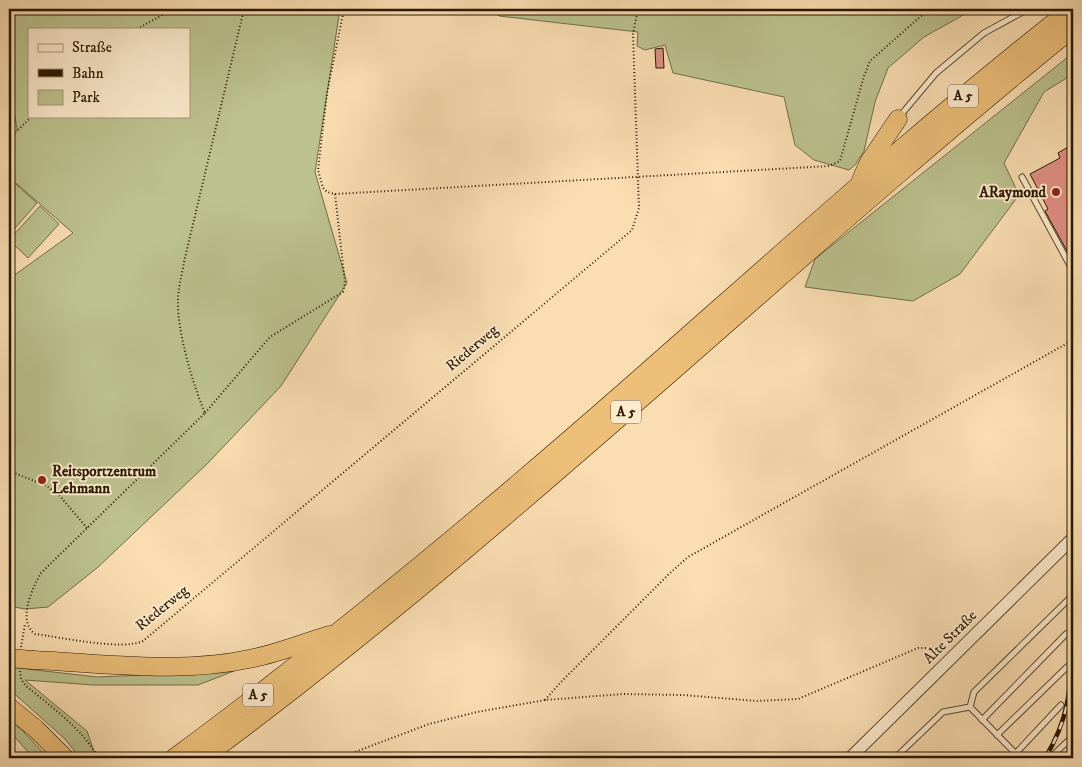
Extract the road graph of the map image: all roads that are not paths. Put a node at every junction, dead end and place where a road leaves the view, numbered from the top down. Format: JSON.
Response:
{"nodes":[{"id":1,"x":1028,"y":9,"type":"edge"},
{"id":2,"x":1071,"y":9,"type":"edge"},
{"id":3,"x":1073,"y":28,"type":"edge"},
{"id":4,"x":9,"y":119,"type":"edge"},
{"id":5,"x":898,"y":119,"type":"joint"},
{"id":6,"x":9,"y":135,"type":"edge"},
{"id":7,"x":1022,"y":177,"type":"dead end"},
{"id":8,"x":859,"y":187,"type":"junction"},
{"id":9,"x":1073,"y":271,"type":"edge"},
{"id":10,"x":1073,"y":538,"type":"edge"},
{"id":11,"x":1073,"y":595,"type":"edge"},
{"id":12,"x":342,"y":631,"type":"junction"},
{"id":13,"x":1066,"y":634,"type":"dead end"},
{"id":14,"x":21,"y":660,"type":"edge"},
{"id":15,"x":1066,"y":666,"type":"dead end"},
{"id":16,"x":1061,"y":705,"type":"dead end"},
{"id":17,"x":9,"y":707,"type":"edge"},
{"id":18,"x":970,"y":707,"type":"junction"},
{"id":19,"x":982,"y":720,"type":"junction"},
{"id":20,"x":997,"y":735,"type":"junction"},
{"id":21,"x":1070,"y":739,"type":"dead end"},
{"id":22,"x":1016,"y":753,"type":"junction"},
{"id":23,"x":64,"y":758,"type":"edge"},
{"id":24,"x":174,"y":758,"type":"edge"},
{"id":25,"x":203,"y":758,"type":"edge"},
{"id":26,"x":850,"y":758,"type":"edge"},
{"id":27,"x":895,"y":758,"type":"edge"},
{"id":28,"x":1020,"y":758,"type":"edge"},
{"id":29,"x":1050,"y":758,"type":"edge"}],
"edges":[{"from":1,"to":5,"type":"lane"},
{"from":2,"to":8,"type":"highway","number":"A 5"},
{"from":3,"to":25,"type":"highway","number":"A 5"},
{"from":4,"to":6,"type":"lane"},
{"from":5,"to":8,"type":"highway"},
{"from":7,"to":9,"type":"lane"},
{"from":8,"to":12,"type":"highway","number":"A 5"},
{"from":10,"to":26,"type":"street","name":"Alte Straße"},
{"from":11,"to":18,"type":"lane"},
{"from":12,"to":14,"type":"highway"},
{"from":12,"to":24,"type":"highway","number":"A 5"},
{"from":13,"to":19,"type":"lane"},
{"from":15,"to":20,"type":"lane"},
{"from":16,"to":22,"type":"lane"},
{"from":17,"to":23,"type":"highway"},
{"from":18,"to":19,"type":"lane"},
{"from":18,"to":27,"type":"lane"},
{"from":19,"to":20,"type":"lane"},
{"from":20,"to":22,"type":"lane"},
{"from":21,"to":29,"type":"lane"},
{"from":22,"to":28,"type":"lane"}]}
